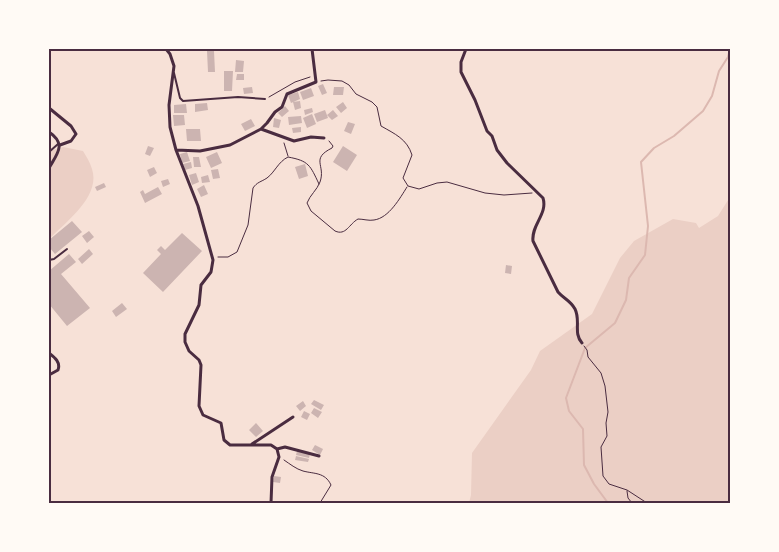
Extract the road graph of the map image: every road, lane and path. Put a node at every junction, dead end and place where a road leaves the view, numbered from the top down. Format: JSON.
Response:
{"nodes":[{"id":1,"x":166,"y":49,"type":"edge"},
{"id":2,"x":312,"y":49,"type":"edge"},
{"id":3,"x":466,"y":49,"type":"edge"},
{"id":4,"x":174,"y":73,"type":"junction"},
{"id":5,"x":315,"y":74,"type":"junction"},
{"id":6,"x":316,"y":82,"type":"junction"},
{"id":7,"x":265,"y":99,"type":"joint"},
{"id":8,"x":49,"y":108,"type":"edge"},
{"id":9,"x":261,"y":129,"type":"junction"},
{"id":10,"x":49,"y":132,"type":"edge"},
{"id":11,"x":282,"y":138,"type":"junction"},
{"id":12,"x":324,"y":138,"type":"joint"},
{"id":13,"x":59,"y":144,"type":"junction"},
{"id":14,"x":176,"y":150,"type":"junction"},
{"id":15,"x":49,"y":152,"type":"edge"},
{"id":16,"x":288,"y":157,"type":"junction"},
{"id":17,"x":49,"y":168,"type":"edge"},
{"id":18,"x":319,"y":185,"type":"junction"},
{"id":19,"x":408,"y":186,"type":"junction"},
{"id":20,"x":538,"y":192,"type":"junction"},
{"id":21,"x":67,"y":249,"type":"dead end"},
{"id":22,"x":212,"y":252,"type":"junction"},
{"id":23,"x":49,"y":260,"type":"edge"},
{"id":24,"x":582,"y":344,"type":"dead end"},
{"id":25,"x":587,"y":350,"type":"dead end"},
{"id":26,"x":49,"y":352,"type":"edge"},
{"id":27,"x":49,"y":375,"type":"edge"},
{"id":28,"x":293,"y":417,"type":"dead end"},
{"id":29,"x":251,"y":444,"type":"junction"},
{"id":30,"x":278,"y":449,"type":"junction"},
{"id":31,"x":319,"y":456,"type":"dead end"},
{"id":32,"x":279,"y":457,"type":"junction"},
{"id":33,"x":626,"y":490,"type":"junction"},
{"id":34,"x":271,"y":503,"type":"edge"},
{"id":35,"x":320,"y":503,"type":"edge"},
{"id":36,"x":632,"y":503,"type":"edge"},
{"id":37,"x":647,"y":503,"type":"edge"}],
"edges":[{"from":1,"to":4,"type":"street"},
{"from":2,"to":5,"type":"street"},
{"from":3,"to":20,"type":"street"},
{"from":4,"to":7,"type":"lane"},
{"from":4,"to":14,"type":"street"},
{"from":5,"to":6,"type":"street"},
{"from":5,"to":7,"type":"path"},
{"from":6,"to":9,"type":"street"},
{"from":6,"to":19,"type":"path"},
{"from":8,"to":13,"type":"street"},
{"from":9,"to":11,"type":"street"},
{"from":9,"to":14,"type":"street"},
{"from":10,"to":13,"type":"street"},
{"from":11,"to":12,"type":"street"},
{"from":11,"to":16,"type":"path"},
{"from":12,"to":18,"type":"path"},
{"from":13,"to":15,"type":"lane"},
{"from":13,"to":17,"type":"street"},
{"from":14,"to":22,"type":"street"},
{"from":16,"to":18,"type":"path"},
{"from":16,"to":22,"type":"path"},
{"from":18,"to":19,"type":"path"},
{"from":19,"to":20,"type":"path"},
{"from":20,"to":24,"type":"street"},
{"from":21,"to":23,"type":"lane"},
{"from":22,"to":29,"type":"street"},
{"from":25,"to":33,"type":"path"},
{"from":26,"to":27,"type":"street"},
{"from":28,"to":29,"type":"street"},
{"from":29,"to":30,"type":"street"},
{"from":30,"to":31,"type":"street"},
{"from":30,"to":32,"type":"street"},
{"from":32,"to":34,"type":"street"},
{"from":32,"to":35,"type":"path"},
{"from":33,"to":36,"type":"path"},
{"from":33,"to":37,"type":"path"}]}
